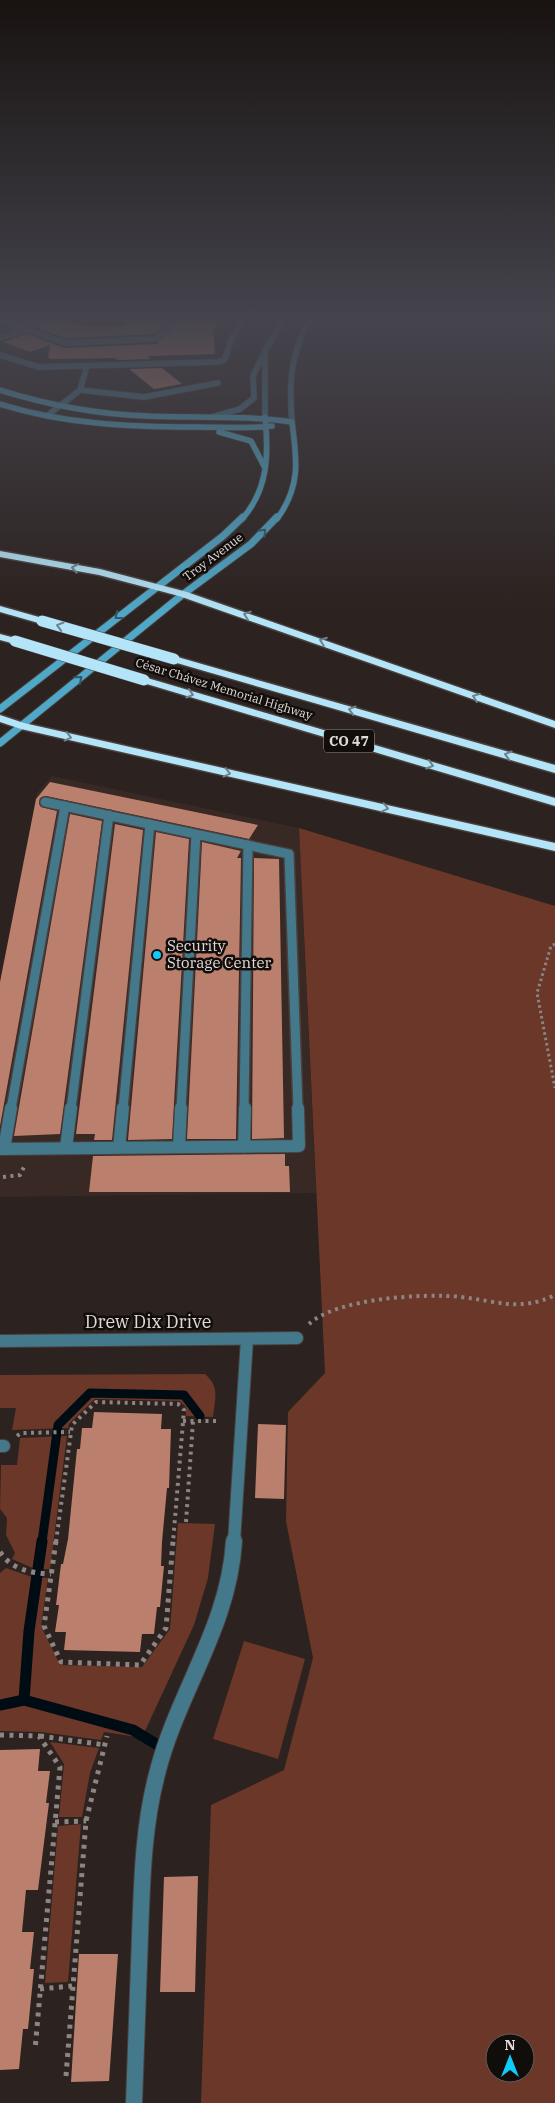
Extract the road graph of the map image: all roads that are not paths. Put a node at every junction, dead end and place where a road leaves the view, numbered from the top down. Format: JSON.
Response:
{"nodes":[{"id":1,"x":71,"y":418,"type":"edge"},
{"id":2,"x":265,"y":418,"type":"edge"},
{"id":3,"x":271,"y":418,"type":"edge"},
{"id":4,"x":292,"y":418,"type":"edge"},
{"id":5,"x":292,"y":422,"type":"junction"},
{"id":6,"x":137,"y":427,"type":"junction"},
{"id":7,"x":266,"y":427,"type":"junction"},
{"id":8,"x":266,"y":470,"type":"junction"},
{"id":9,"x":0,"y":554,"type":"edge"},
{"id":10,"x":157,"y":586,"type":"junction"},
{"id":11,"x":183,"y":594,"type":"junction"},
{"id":12,"x":0,"y":608,"type":"edge"},
{"id":13,"x":0,"y":637,"type":"edge"},
{"id":14,"x":0,"y":709,"type":"edge"},
{"id":15,"x":0,"y":718,"type":"edge"},
{"id":16,"x":555,"y":725,"type":"edge"},
{"id":17,"x":21,"y":726,"type":"junction"},
{"id":18,"x":0,"y":743,"type":"edge"},
{"id":19,"x":555,"y":769,"type":"edge"},
{"id":20,"x":44,"y":802,"type":"dead end"},
{"id":21,"x":555,"y":802,"type":"edge"},
{"id":22,"x":65,"y":806,"type":"junction"},
{"id":23,"x":109,"y":815,"type":"junction"},
{"id":24,"x":150,"y":824,"type":"junction"},
{"id":25,"x":196,"y":834,"type":"junction"},
{"id":26,"x":248,"y":845,"type":"junction"},
{"id":27,"x":555,"y":847,"type":"edge"},
{"id":28,"x":179,"y":1147,"type":"junction"},
{"id":29,"x":244,"y":1147,"type":"junction"},
{"id":30,"x":66,"y":1148,"type":"junction"},
{"id":31,"x":119,"y":1148,"type":"junction"},
{"id":32,"x":2,"y":1149,"type":"edge"},
{"id":33,"x":297,"y":1338,"type":"road end"},
{"id":34,"x":247,"y":1339,"type":"junction"},
{"id":35,"x":0,"y":1341,"type":"edge"},
{"id":36,"x":134,"y":2103,"type":"edge"}],
"edges":[{"from":1,"to":6,"type":"main road"},
{"from":2,"to":7,"type":"main road","name":"Troy Avenue"},
{"from":3,"to":5,"type":"main road"},
{"from":4,"to":5,"type":"street","name":"Troy Avenue"},
{"from":5,"to":7,"type":"main road"},
{"from":11,"to":5,"type":"main road","name":"Troy Avenue","one_way":true},
{"from":6,"to":7,"type":"main road"},
{"from":6,"to":8,"type":"main road"},
{"from":7,"to":8,"type":"main road","name":"Troy Avenue"},
{"from":8,"to":10,"type":"main road","name":"Troy Avenue"},
{"from":10,"to":9,"type":"highway","one_way":true},
{"from":10,"to":11,"type":"highway"},
{"from":10,"to":14,"type":"main road","name":"Troy Avenue","one_way":true},
{"from":16,"to":11,"type":"highway","one_way":true},
{"from":17,"to":11,"type":"main road","name":"Troy Avenue","one_way":true},
{"from":19,"to":12,"type":"highway","name":"César Chávez Memorial Highway","number":"CO 47","one_way":true,"bridge":true},
{"from":13,"to":21,"type":"highway","name":"César Chávez Memorial Highway","number":"CO 47","one_way":true,"bridge":true},
{"from":15,"to":17,"type":"highway"},
{"from":17,"to":18,"type":"main road","name":"Troy Avenue"},
{"from":17,"to":27,"type":"highway","one_way":true},
{"from":20,"to":22,"type":"street"},
{"from":22,"to":23,"type":"street"},
{"from":22,"to":32,"type":"street"},
{"from":23,"to":24,"type":"street"},
{"from":23,"to":30,"type":"street"},
{"from":24,"to":25,"type":"street"},
{"from":24,"to":31,"type":"street"},
{"from":25,"to":26,"type":"street"},
{"from":25,"to":28,"type":"street"},
{"from":26,"to":29,"type":"street"},
{"from":26,"to":29,"type":"street"},
{"from":28,"to":29,"type":"street"},
{"from":28,"to":31,"type":"street"},
{"from":30,"to":31,"type":"street"},
{"from":30,"to":32,"type":"street"},
{"from":33,"to":34,"type":"street","name":"Drew Dix Drive"},
{"from":34,"to":35,"type":"street","name":"Drew Dix Drive"},
{"from":34,"to":36,"type":"street"}]}
